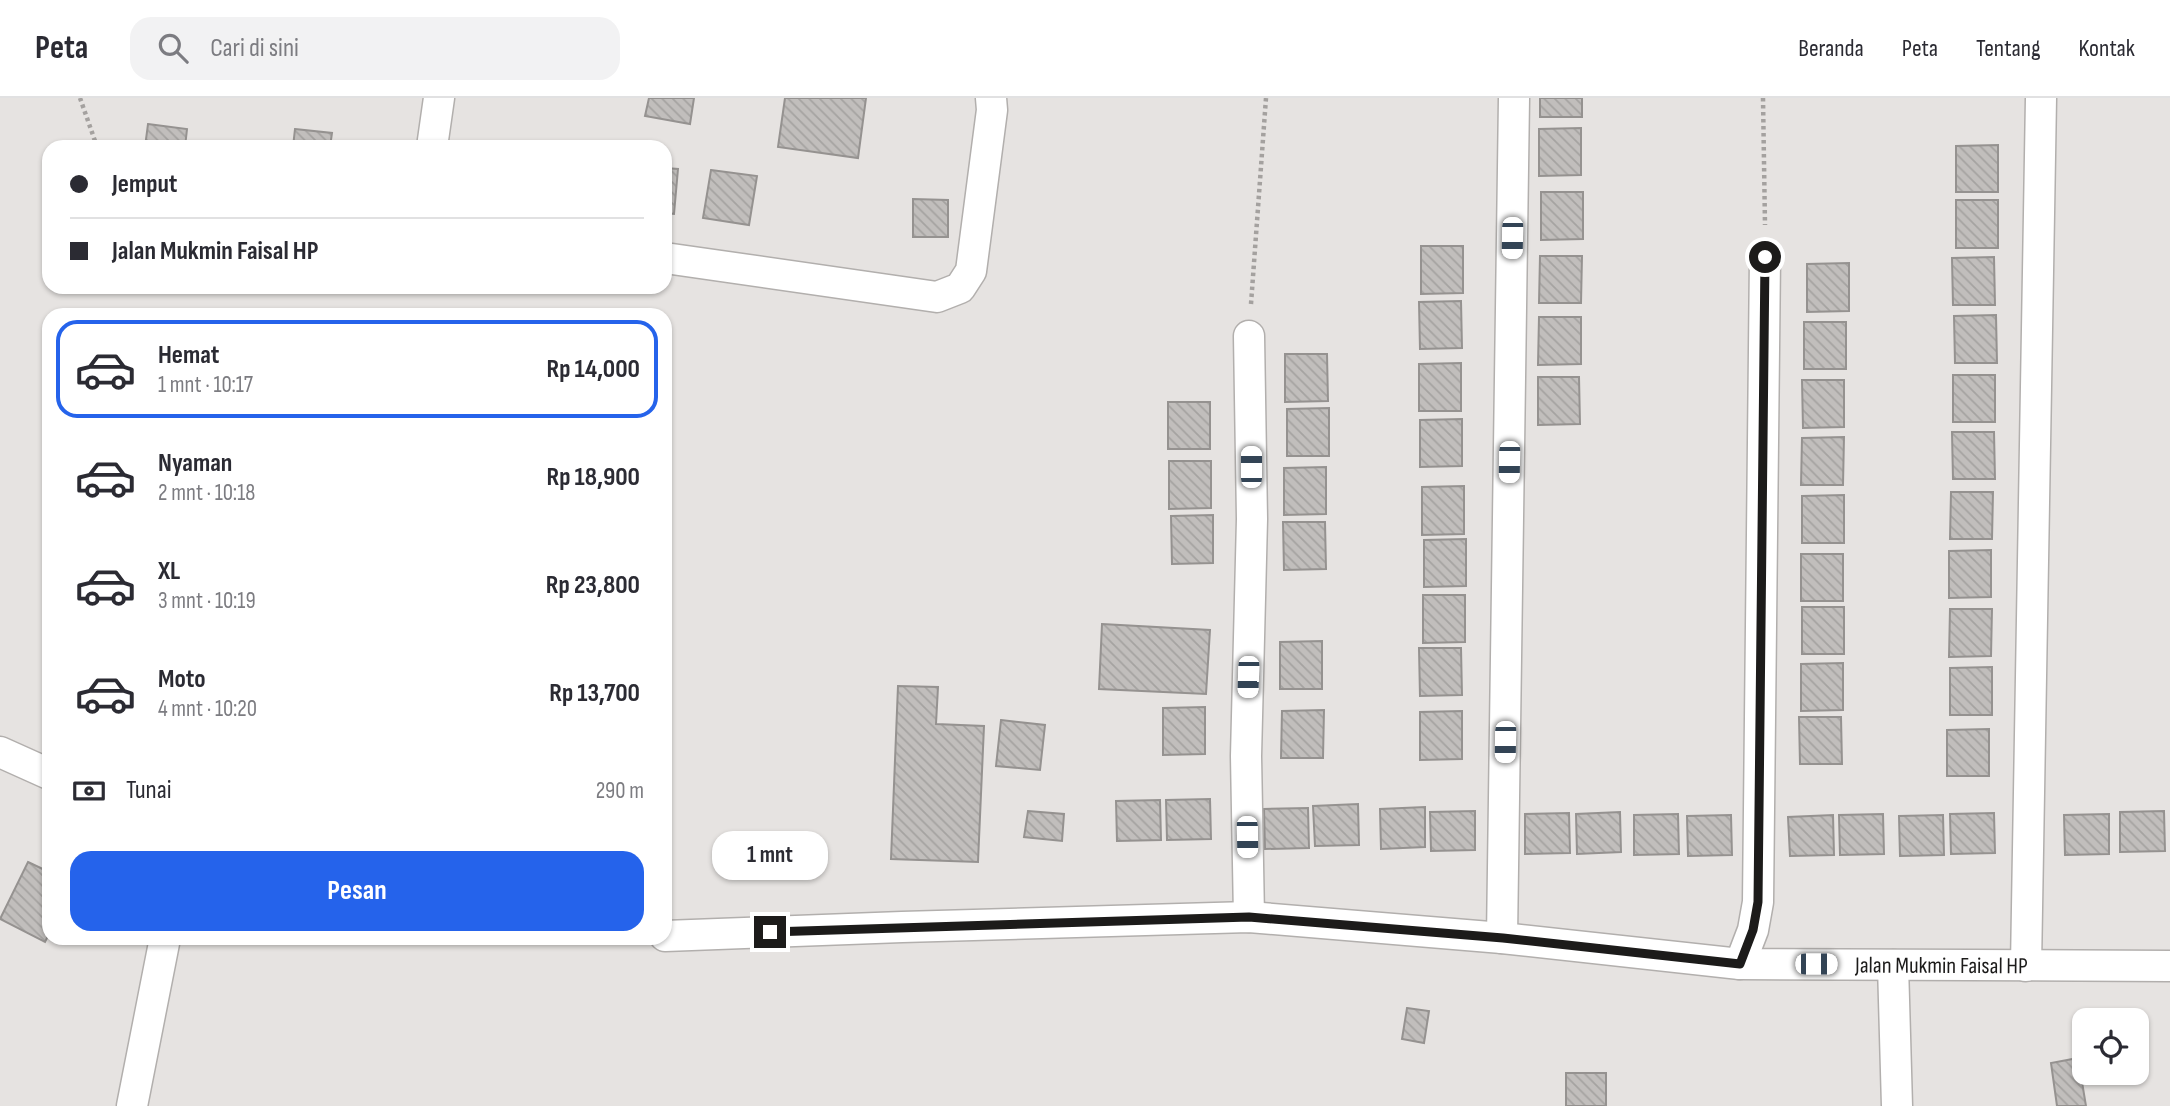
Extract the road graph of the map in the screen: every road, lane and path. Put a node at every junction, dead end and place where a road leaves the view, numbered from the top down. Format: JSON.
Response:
{"nodes":[{"id":1,"x":80,"y":98,"type":"edge"},
{"id":2,"x":439,"y":98,"type":"edge"},
{"id":3,"x":991,"y":98,"type":"edge"},
{"id":4,"x":1266,"y":98,"type":"edge"},
{"id":5,"x":1514,"y":98,"type":"edge"},
{"id":6,"x":1763,"y":98,"type":"edge"},
{"id":7,"x":2041,"y":98,"type":"edge"},
{"id":8,"x":95,"y":140,"type":"edge"},
{"id":9,"x":433,"y":140,"type":"edge"},
{"id":10,"x":1765,"y":257,"type":"joint"},
{"id":11,"x":672,"y":259,"type":"edge"},
{"id":12,"x":1249,"y":336,"type":"joint"},
{"id":13,"x":0,"y":752,"type":"edge"},
{"id":14,"x":42,"y":771,"type":"edge"},
{"id":15,"x":1249,"y":917,"type":"junction"},
{"id":16,"x":672,"y":936,"type":"edge"},
{"id":17,"x":1503,"y":938,"type":"junction"},
{"id":18,"x":164,"y":945,"type":"edge"},
{"id":19,"x":1740,"y":964,"type":"junction"},
{"id":20,"x":1893,"y":965,"type":"junction"},
{"id":21,"x":2026,"y":965,"type":"junction"},
{"id":22,"x":2170,"y":966,"type":"edge"},
{"id":23,"x":132,"y":1106,"type":"edge"},
{"id":24,"x":1897,"y":1106,"type":"edge"}],
"edges":[{"from":1,"to":8,"type":"path"},
{"from":2,"to":9,"type":"street"},
{"from":3,"to":11,"type":"street"},
{"from":4,"to":12,"type":"path"},
{"from":5,"to":17,"type":"street"},
{"from":6,"to":10,"type":"path"},
{"from":7,"to":21,"type":"street"},
{"from":10,"to":19,"type":"street"},
{"from":12,"to":15,"type":"street"},
{"from":13,"to":14,"type":"street"},
{"from":15,"to":16,"type":"street","name":"Jalan Mukmin Faisal HP"},
{"from":15,"to":17,"type":"street","name":"Jalan Mukmin Faisal HP"},
{"from":17,"to":19,"type":"street","name":"Jalan Mukmin Faisal HP"},
{"from":18,"to":23,"type":"street"},
{"from":19,"to":20,"type":"street","name":"Jalan Mukmin Faisal HP"},
{"from":20,"to":21,"type":"street","name":"Jalan Mukmin Faisal HP"},
{"from":20,"to":24,"type":"street"},
{"from":21,"to":22,"type":"street","name":"Jalan Mukmin Faisal HP"}]}
